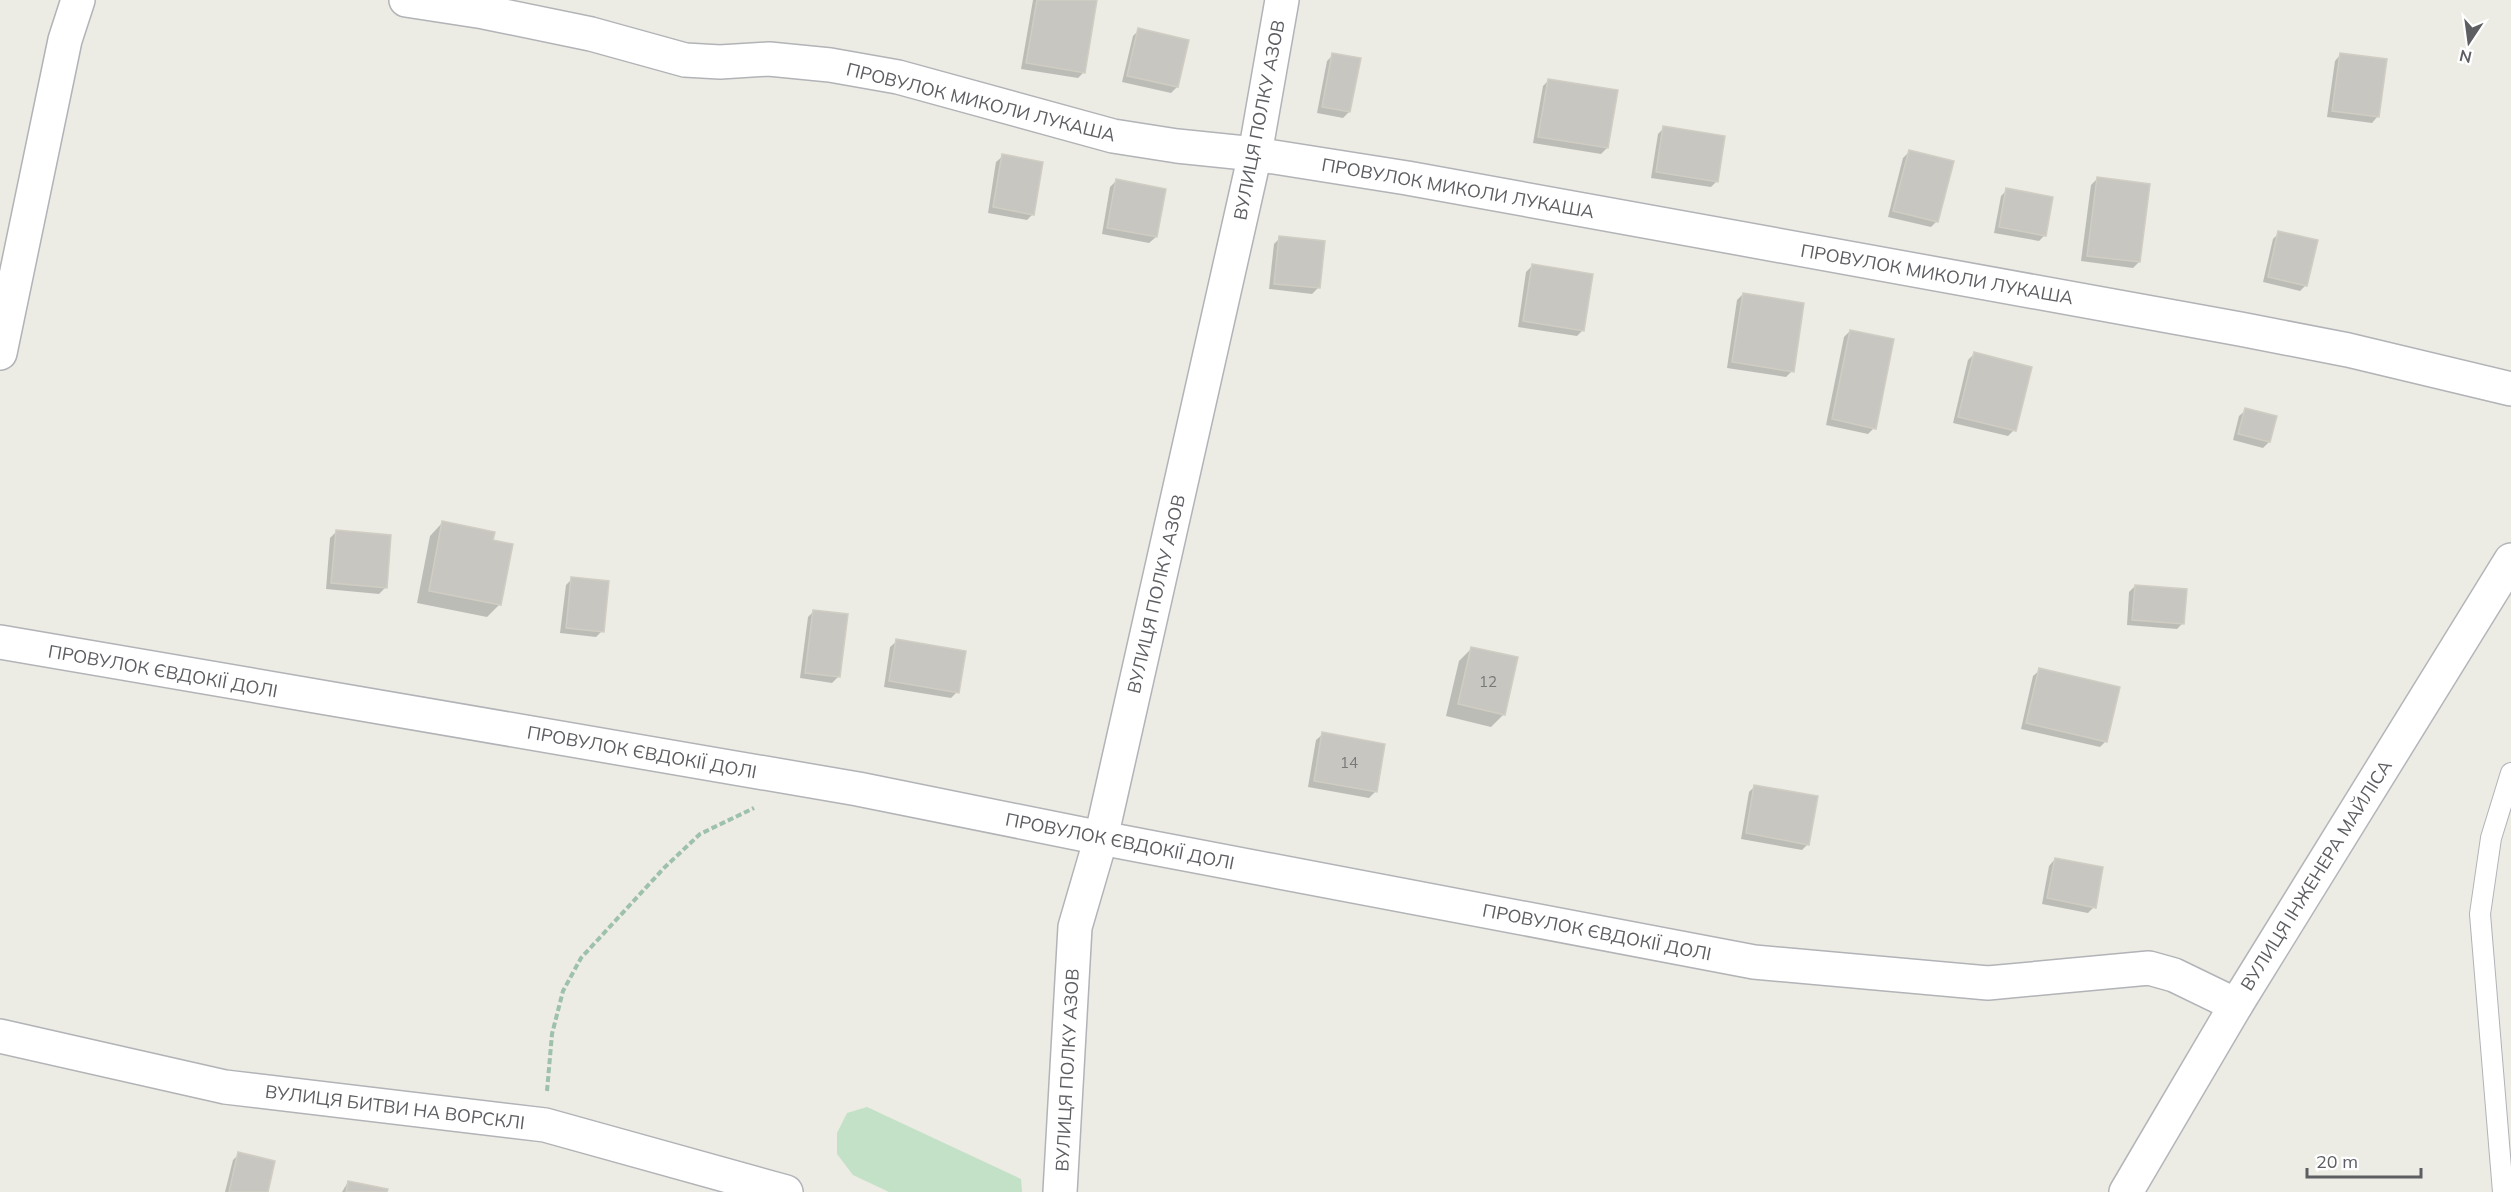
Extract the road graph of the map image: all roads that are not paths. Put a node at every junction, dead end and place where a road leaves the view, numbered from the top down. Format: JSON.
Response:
{"nodes":[{"id":1,"x":78,"y":0,"type":"edge"},
{"id":2,"x":406,"y":0,"type":"edge"},
{"id":3,"x":1282,"y":0,"type":"edge"},
{"id":4,"x":1255,"y":154,"type":"junction"},
{"id":5,"x":0,"y":353,"type":"edge"},
{"id":6,"x":2511,"y":389,"type":"edge"},
{"id":7,"x":2511,"y":560,"type":"edge"},
{"id":8,"x":0,"y":642,"type":"edge"},
{"id":9,"x":2511,"y":773,"type":"edge"},
{"id":10,"x":1101,"y":838,"type":"junction"},
{"id":11,"x":2236,"y":1005,"type":"junction"},
{"id":12,"x":0,"y":1036,"type":"edge"},
{"id":13,"x":786,"y":1192,"type":"edge"},
{"id":14,"x":1060,"y":1192,"type":"edge"},
{"id":15,"x":2126,"y":1192,"type":"edge"},
{"id":16,"x":2503,"y":1192,"type":"edge"}],
"edges":[{"from":1,"to":5,"type":"street"},
{"from":2,"to":4,"type":"street","name":"ПРОВУЛОК МИКОЛИ ЛУКАША"},
{"from":3,"to":4,"type":"street","name":"ВУЛИЦЯ ПОЛКУ АЗОВ"},
{"from":4,"to":6,"type":"street","name":"ПРОВУЛОК МИКОЛИ ЛУКАША"},
{"from":4,"to":10,"type":"street","name":"ВУЛИЦЯ ПОЛКУ АЗОВ"},
{"from":7,"to":11,"type":"street","name":"ВУЛИЦЯ ІНЖЕНЕРА МАЙЛІСА"},
{"from":8,"to":10,"type":"street","name":"ПРОВУЛОК ЄВДОКІЇ ДОЛІ"},
{"from":9,"to":16,"type":"lane"},
{"from":10,"to":11,"type":"street","name":"ПРОВУЛОК ЄВДОКІЇ ДОЛІ"},
{"from":10,"to":14,"type":"street","name":"ВУЛИЦЯ ПОЛКУ АЗОВ"},
{"from":11,"to":15,"type":"street","name":"ВУЛИЦЯ ІНЖЕНЕРА МАЙЛІСА"},
{"from":12,"to":13,"type":"street","name":"ВУЛИЦЯ БИТВИ НА ВОРСКЛІ"}]}
